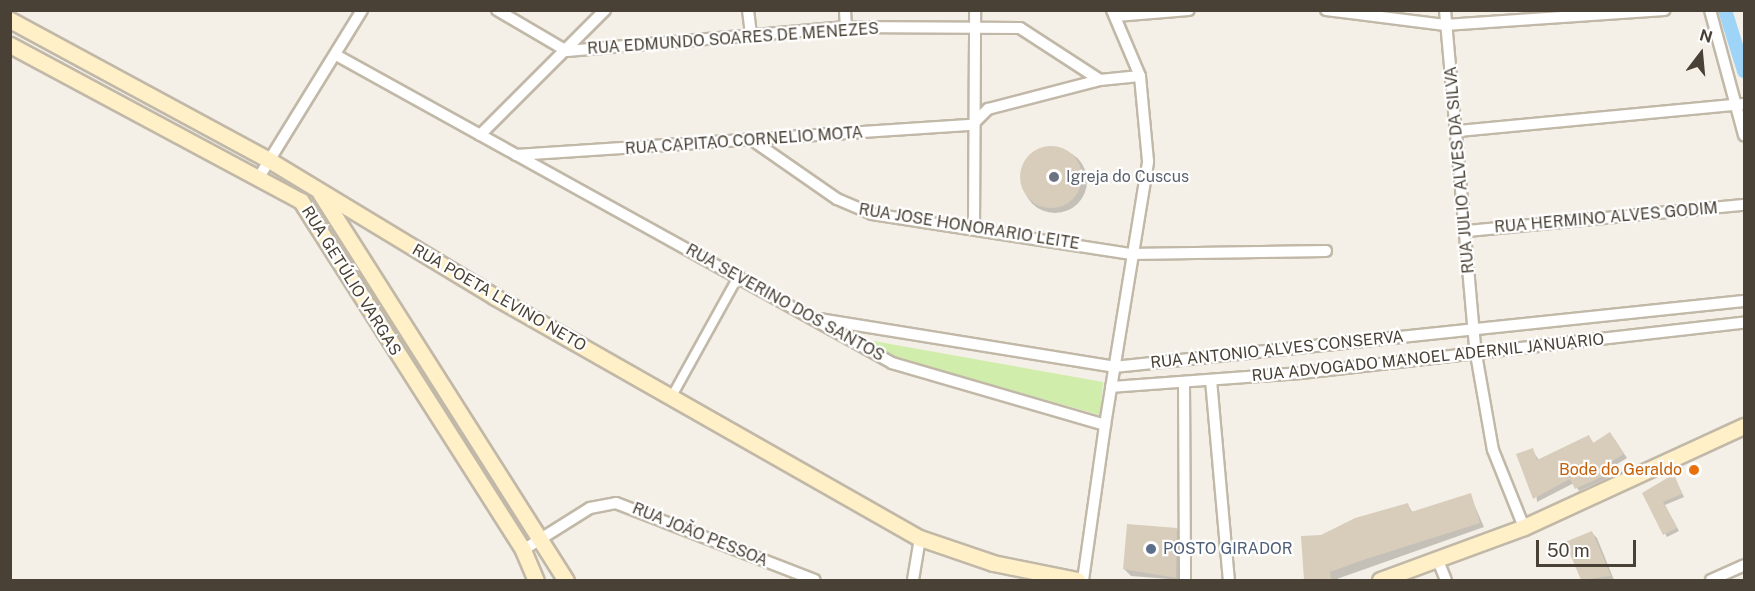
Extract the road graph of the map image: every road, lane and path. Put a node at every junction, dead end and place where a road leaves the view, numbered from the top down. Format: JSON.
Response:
{"nodes":[{"id":1,"x":362,"y":10,"type":"edge"},
{"id":2,"x":497,"y":10,"type":"edge"},
{"id":3,"x":605,"y":10,"type":"edge"},
{"id":4,"x":748,"y":10,"type":"edge"},
{"id":5,"x":845,"y":10,"type":"edge"},
{"id":6,"x":975,"y":10,"type":"edge"},
{"id":7,"x":1189,"y":10,"type":"edge"},
{"id":8,"x":1326,"y":10,"type":"edge"},
{"id":9,"x":1445,"y":10,"type":"edge"},
{"id":10,"x":1664,"y":10,"type":"edge"},
{"id":11,"x":1710,"y":10,"type":"edge"},
{"id":12,"x":1114,"y":12,"type":"edge"},
{"id":13,"x":1349,"y":12,"type":"edge"},
{"id":14,"x":10,"y":20,"type":"edge"},
{"id":15,"x":1445,"y":25,"type":"junction"},
{"id":16,"x":972,"y":26,"type":"junction"},
{"id":17,"x":846,"y":27,"type":"junction"},
{"id":18,"x":751,"y":34,"type":"junction"},
{"id":19,"x":10,"y":45,"type":"edge"},
{"id":20,"x":567,"y":51,"type":"junction"},
{"id":21,"x":336,"y":55,"type":"junction"},
{"id":22,"x":1140,"y":76,"type":"junction"},
{"id":23,"x":1100,"y":80,"type":"junction"},
{"id":24,"x":1741,"y":104,"type":"edge"},
{"id":25,"x":972,"y":125,"type":"junction"},
{"id":26,"x":1458,"y":130,"type":"junction"},
{"id":27,"x":480,"y":135,"type":"junction"},
{"id":28,"x":1744,"y":135,"type":"edge"},
{"id":29,"x":755,"y":142,"type":"junction"},
{"id":30,"x":516,"y":155,"type":"junction"},
{"id":31,"x":269,"y":160,"type":"junction"},
{"id":32,"x":259,"y":177,"type":"junction"},
{"id":33,"x":318,"y":189,"type":"junction"},
{"id":34,"x":1744,"y":205,"type":"edge"},
{"id":35,"x":974,"y":227,"type":"junction"},
{"id":36,"x":1467,"y":231,"type":"junction"},
{"id":37,"x":1326,"y":251,"type":"dead end"},
{"id":38,"x":1130,"y":254,"type":"junction"},
{"id":39,"x":739,"y":275,"type":"junction"},
{"id":40,"x":1744,"y":301,"type":"edge"},
{"id":41,"x":812,"y":318,"type":"junction"},
{"id":42,"x":1744,"y":323,"type":"edge"},
{"id":43,"x":1474,"y":330,"type":"junction"},
{"id":44,"x":1476,"y":354,"type":"junction"},
{"id":45,"x":1114,"y":367,"type":"junction"},
{"id":46,"x":1211,"y":380,"type":"junction"},
{"id":47,"x":1184,"y":382,"type":"junction"},
{"id":48,"x":1111,"y":387,"type":"junction"},
{"id":49,"x":672,"y":396,"type":"junction"},
{"id":50,"x":1105,"y":425,"type":"junction"},
{"id":51,"x":1744,"y":426,"type":"edge"},
{"id":52,"x":476,"y":442,"type":"junction"},
{"id":53,"x":460,"y":451,"type":"junction"},
{"id":54,"x":498,"y":478,"type":"junction"},
{"id":55,"x":481,"y":485,"type":"junction"},
{"id":56,"x":1524,"y":527,"type":"junction"},
{"id":57,"x":920,"y":538,"type":"junction"},
{"id":58,"x":538,"y":539,"type":"junction"},
{"id":59,"x":523,"y":550,"type":"junction"},
{"id":60,"x":993,"y":563,"type":"junction"},
{"id":61,"x":1439,"y":563,"type":"junction"},
{"id":62,"x":1744,"y":565,"type":"edge"},
{"id":63,"x":536,"y":580,"type":"edge"},
{"id":64,"x":566,"y":580,"type":"edge"},
{"id":65,"x":814,"y":580,"type":"edge"},
{"id":66,"x":913,"y":580,"type":"edge"},
{"id":67,"x":1020,"y":580,"type":"edge"},
{"id":68,"x":1077,"y":580,"type":"edge"},
{"id":69,"x":1083,"y":580,"type":"edge"},
{"id":70,"x":1185,"y":580,"type":"edge"},
{"id":71,"x":1228,"y":580,"type":"edge"},
{"id":72,"x":1380,"y":580,"type":"edge"},
{"id":73,"x":1446,"y":580,"type":"edge"},
{"id":74,"x":1711,"y":580,"type":"edge"}],
"edges":[{"from":1,"to":21,"type":"street"},
{"from":2,"to":20,"type":"street"},
{"from":3,"to":20,"type":"street"},
{"from":4,"to":18,"type":"street"},
{"from":5,"to":17,"type":"street"},
{"from":6,"to":16,"type":"street"},
{"from":7,"to":12,"type":"street"},
{"from":8,"to":13,"type":"street"},
{"from":9,"to":15,"type":"street","name":"RUA JULIO ALVES DA SILVA"},
{"from":10,"to":15,"type":"street"},
{"from":11,"to":24,"type":"street"},
{"from":12,"to":22,"type":"street"},
{"from":13,"to":15,"type":"street"},
{"from":14,"to":31,"type":"main road","name":"RUA POETA LEVINO NETO"},
{"from":15,"to":26,"type":"street","name":"RUA JULIO ALVES DA SILVA"},
{"from":16,"to":17,"type":"street","name":"RUA EDMUNDO SOARES DE MENEZES"},
{"from":16,"to":23,"type":"street","name":"RUA EDMUNDO SOARES DE MENEZES"},
{"from":16,"to":25,"type":"street"},
{"from":17,"to":18,"type":"street","name":"RUA EDMUNDO SOARES DE MENEZES"},
{"from":18,"to":20,"type":"street","name":"RUA EDMUNDO SOARES DE MENEZES"},
{"from":19,"to":32,"type":"main road","name":"RUA GETÚLIO VARGAS"},
{"from":20,"to":27,"type":"street"},
{"from":21,"to":27,"type":"street","name":"RUA SEVERINO DOS SANTOS"},
{"from":21,"to":31,"type":"street"},
{"from":22,"to":23,"type":"street"},
{"from":22,"to":38,"type":"street"},
{"from":23,"to":25,"type":"street"},
{"from":24,"to":26,"type":"street"},
{"from":24,"to":28,"type":"street"},
{"from":25,"to":29,"type":"street","name":"RUA CAPITAO CORNELIO MOTA"},
{"from":25,"to":35,"type":"street"},
{"from":26,"to":36,"type":"street","name":"RUA JULIO ALVES DA SILVA"},
{"from":27,"to":30,"type":"street","name":"RUA SEVERINO DOS SANTOS"},
{"from":29,"to":30,"type":"street","name":"RUA CAPITAO CORNELIO MOTA"},
{"from":29,"to":35,"type":"street","name":"RUA JOSE HONORARIO LEITE"},
{"from":30,"to":39,"type":"street","name":"RUA SEVERINO DOS SANTOS"},
{"from":31,"to":32,"type":"street"},
{"from":31,"to":33,"type":"main road","name":"RUA POETA LEVINO NETO"},
{"from":32,"to":53,"type":"main road","name":"RUA GETÚLIO VARGAS"},
{"from":33,"to":49,"type":"main road","name":"RUA POETA LEVINO NETO"},
{"from":33,"to":52,"type":"main road","name":"RUA GETÚLIO VARGAS"},
{"from":34,"to":36,"type":"street","name":"RUA HERMINO ALVES GODIM"},
{"from":35,"to":38,"type":"street","name":"RUA JOSE HONORARIO LEITE"},
{"from":36,"to":43,"type":"street","name":"RUA JULIO ALVES DA SILVA"},
{"from":37,"to":38,"type":"street","name":"RUA JOSE HONORARIO LEITE"},
{"from":38,"to":45,"type":"street"},
{"from":39,"to":41,"type":"street","name":"RUA SEVERINO DOS SANTOS"},
{"from":39,"to":49,"type":"street"},
{"from":40,"to":43,"type":"street","name":"RUA ANTONIO ALVES CONSERVA"},
{"from":41,"to":45,"type":"street","name":"RUA ANTONIO ALVES CONSERVA"},
{"from":41,"to":50,"type":"street","name":"RUA SEVERINO DOS SANTOS"},
{"from":42,"to":44,"type":"street","name":"RUA ADVOGADO MANOEL ADERNIL JANUARIO"},
{"from":43,"to":44,"type":"street","name":"RUA JULIO ALVES DA SILVA"},
{"from":43,"to":45,"type":"street","name":"RUA ANTONIO ALVES CONSERVA"},
{"from":44,"to":46,"type":"street","name":"RUA ADVOGADO MANOEL ADERNIL JANUARIO"},
{"from":44,"to":56,"type":"street","name":"RUA JULIO ALVES DA SILVA"},
{"from":45,"to":48,"type":"street"},
{"from":46,"to":47,"type":"street","name":"RUA ADVOGADO MANOEL ADERNIL JANUARIO"},
{"from":46,"to":71,"type":"street"},
{"from":47,"to":48,"type":"street","name":"RUA ADVOGADO MANOEL ADERNIL JANUARIO"},
{"from":47,"to":70,"type":"street"},
{"from":48,"to":50,"type":"street"},
{"from":49,"to":57,"type":"main road","name":"RUA POETA LEVINO NETO"},
{"from":50,"to":69,"type":"street"},
{"from":51,"to":56,"type":"main road"},
{"from":52,"to":53,"type":"main road"},
{"from":52,"to":54,"type":"main road","name":"RUA GETÚLIO VARGAS"},
{"from":53,"to":55,"type":"main road","name":"RUA GETÚLIO VARGAS"},
{"from":54,"to":55,"type":"main road"},
{"from":54,"to":58,"type":"main road","name":"RUA GETÚLIO VARGAS"},
{"from":55,"to":59,"type":"main road","name":"RUA GETÚLIO VARGAS"},
{"from":56,"to":61,"type":"main road"},
{"from":57,"to":60,"type":"main road","name":"RUA POETA LEVINO NETO"},
{"from":57,"to":66,"type":"street"},
{"from":58,"to":59,"type":"street","name":"RUA JOÃO PESSOA"},
{"from":58,"to":64,"type":"main road","name":"RUA GETÚLIO VARGAS"},
{"from":58,"to":65,"type":"street","name":"RUA JOÃO PESSOA"},
{"from":59,"to":63,"type":"main road","name":"RUA GETÚLIO VARGAS"},
{"from":60,"to":67,"type":"main road","name":"RUA POETA LEVINO NETO"},
{"from":60,"to":68,"type":"main road","name":"RUA POETA LEVINO NETO"},
{"from":61,"to":72,"type":"main road"},
{"from":61,"to":73,"type":"street"},
{"from":62,"to":74,"type":"street"}]}
